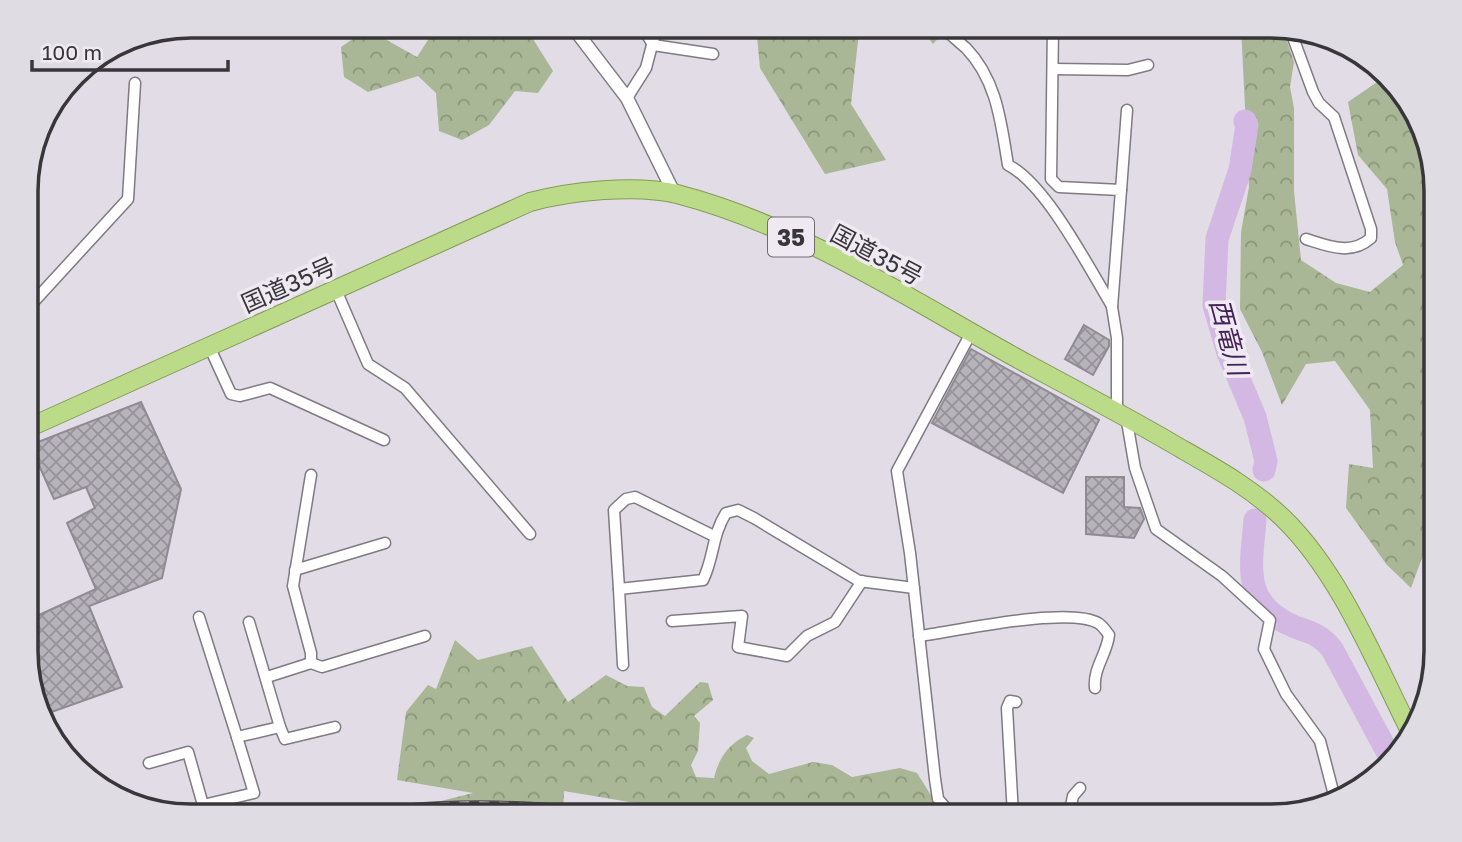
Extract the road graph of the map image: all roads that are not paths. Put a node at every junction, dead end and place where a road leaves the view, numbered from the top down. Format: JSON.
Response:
{"nodes":[{"id":1,"x":581,"y":38,"type":"edge"},
{"id":2,"x":649,"y":38,"type":"edge"},
{"id":3,"x":654,"y":38,"type":"edge"},
{"id":4,"x":954,"y":38,"type":"edge"},
{"id":5,"x":1053,"y":38,"type":"edge"},
{"id":6,"x":1294,"y":41,"type":"edge"},
{"id":7,"x":653,"y":45,"type":"junction"},
{"id":8,"x":713,"y":54,"type":"dead end"},
{"id":9,"x":1148,"y":65,"type":"dead end"},
{"id":10,"x":1053,"y":69,"type":"junction"},
{"id":11,"x":135,"y":83,"type":"dead end"},
{"id":12,"x":627,"y":98,"type":"junction"},
{"id":13,"x":1127,"y":110,"type":"dead end"},
{"id":14,"x":1121,"y":190,"type":"junction"},
{"id":15,"x":674,"y":193,"type":"junction"},
{"id":16,"x":1306,"y":239,"type":"dead end"},
{"id":17,"x":335,"y":290,"type":"junction"},
{"id":18,"x":38,"y":297,"type":"edge"},
{"id":19,"x":1112,"y":307,"type":"junction"},
{"id":20,"x":971,"y":332,"type":"junction"},
{"id":21,"x":209,"y":346,"type":"junction"},
{"id":22,"x":1121,"y":414,"type":"junction"},
{"id":23,"x":38,"y":423,"type":"edge"},
{"id":24,"x":384,"y":440,"type":"dead end"},
{"id":25,"x":311,"y":475,"type":"dead end"},
{"id":26,"x":530,"y":534,"type":"dead end"},
{"id":27,"x":714,"y":537,"type":"junction"},
{"id":28,"x":385,"y":543,"type":"dead end"},
{"id":29,"x":295,"y":570,"type":"junction"},
{"id":30,"x":862,"y":581,"type":"junction"},
{"id":31,"x":914,"y":587,"type":"junction"},
{"id":32,"x":619,"y":589,"type":"junction"},
{"id":33,"x":199,"y":617,"type":"dead end"},
{"id":34,"x":672,"y":621,"type":"dead end"},
{"id":35,"x":249,"y":622,"type":"dead end"},
{"id":36,"x":425,"y":636,"type":"dead end"},
{"id":37,"x":919,"y":636,"type":"junction"},
{"id":38,"x":311,"y":663,"type":"junction"},
{"id":39,"x":623,"y":665,"type":"dead end"},
{"id":40,"x":267,"y":677,"type":"junction"},
{"id":41,"x":1095,"y":688,"type":"dead end"},
{"id":42,"x":1016,"y":702,"type":"dead end"},
{"id":43,"x":1406,"y":722,"type":"edge"},
{"id":44,"x":280,"y":727,"type":"junction"},
{"id":45,"x":335,"y":727,"type":"dead end"},
{"id":46,"x":237,"y":737,"type":"junction"},
{"id":47,"x":149,"y":763,"type":"dead end"},
{"id":48,"x":1080,"y":788,"type":"dead end"},
{"id":49,"x":1333,"y":790,"type":"edge"},
{"id":50,"x":942,"y":803,"type":"edge"},
{"id":51,"x":1012,"y":803,"type":"edge"},
{"id":52,"x":1072,"y":803,"type":"edge"},
{"id":53,"x":201,"y":804,"type":"edge"},
{"id":54,"x":223,"y":804,"type":"edge"}],
"edges":[{"from":1,"to":12,"type":"street"},
{"from":2,"to":7,"type":"street"},
{"from":3,"to":7,"type":"street"},
{"from":4,"to":19,"type":"street"},
{"from":5,"to":10,"type":"street"},
{"from":6,"to":16,"type":"street"},
{"from":7,"to":8,"type":"street"},
{"from":7,"to":12,"type":"street"},
{"from":9,"to":10,"type":"street"},
{"from":10,"to":14,"type":"street"},
{"from":11,"to":18,"type":"street"},
{"from":12,"to":15,"type":"street"},
{"from":13,"to":14,"type":"street"},
{"from":14,"to":19,"type":"street"},
{"from":15,"to":17,"type":"highway","name":"国道35号","number":"35"},
{"from":15,"to":20,"type":"highway","name":"国道35号","number":"35"},
{"from":17,"to":21,"type":"highway","name":"国道35号","number":"35"},
{"from":17,"to":26,"type":"street"},
{"from":19,"to":22,"type":"street"},
{"from":20,"to":22,"type":"highway","name":"国道35号","number":"35"},
{"from":20,"to":31,"type":"street"},
{"from":21,"to":23,"type":"highway","name":"国道35号","number":"35"},
{"from":21,"to":24,"type":"street"},
{"from":22,"to":43,"type":"highway","name":"国道35号","number":"35"},
{"from":22,"to":49,"type":"street"},
{"from":25,"to":29,"type":"street"},
{"from":27,"to":30,"type":"street"},
{"from":27,"to":32,"type":"street"},
{"from":27,"to":32,"type":"street"},
{"from":28,"to":29,"type":"street"},
{"from":29,"to":38,"type":"street"},
{"from":30,"to":31,"type":"street"},
{"from":30,"to":34,"type":"street"},
{"from":31,"to":37,"type":"street"},
{"from":32,"to":39,"type":"street"},
{"from":33,"to":46,"type":"street"},
{"from":35,"to":40,"type":"street"},
{"from":36,"to":38,"type":"street"},
{"from":37,"to":41,"type":"street"},
{"from":37,"to":50,"type":"street"},
{"from":38,"to":40,"type":"street"},
{"from":40,"to":44,"type":"street"},
{"from":42,"to":51,"type":"street"},
{"from":44,"to":45,"type":"street"},
{"from":44,"to":46,"type":"street"},
{"from":46,"to":54,"type":"street"},
{"from":47,"to":53,"type":"street"},
{"from":48,"to":52,"type":"street"}]}
